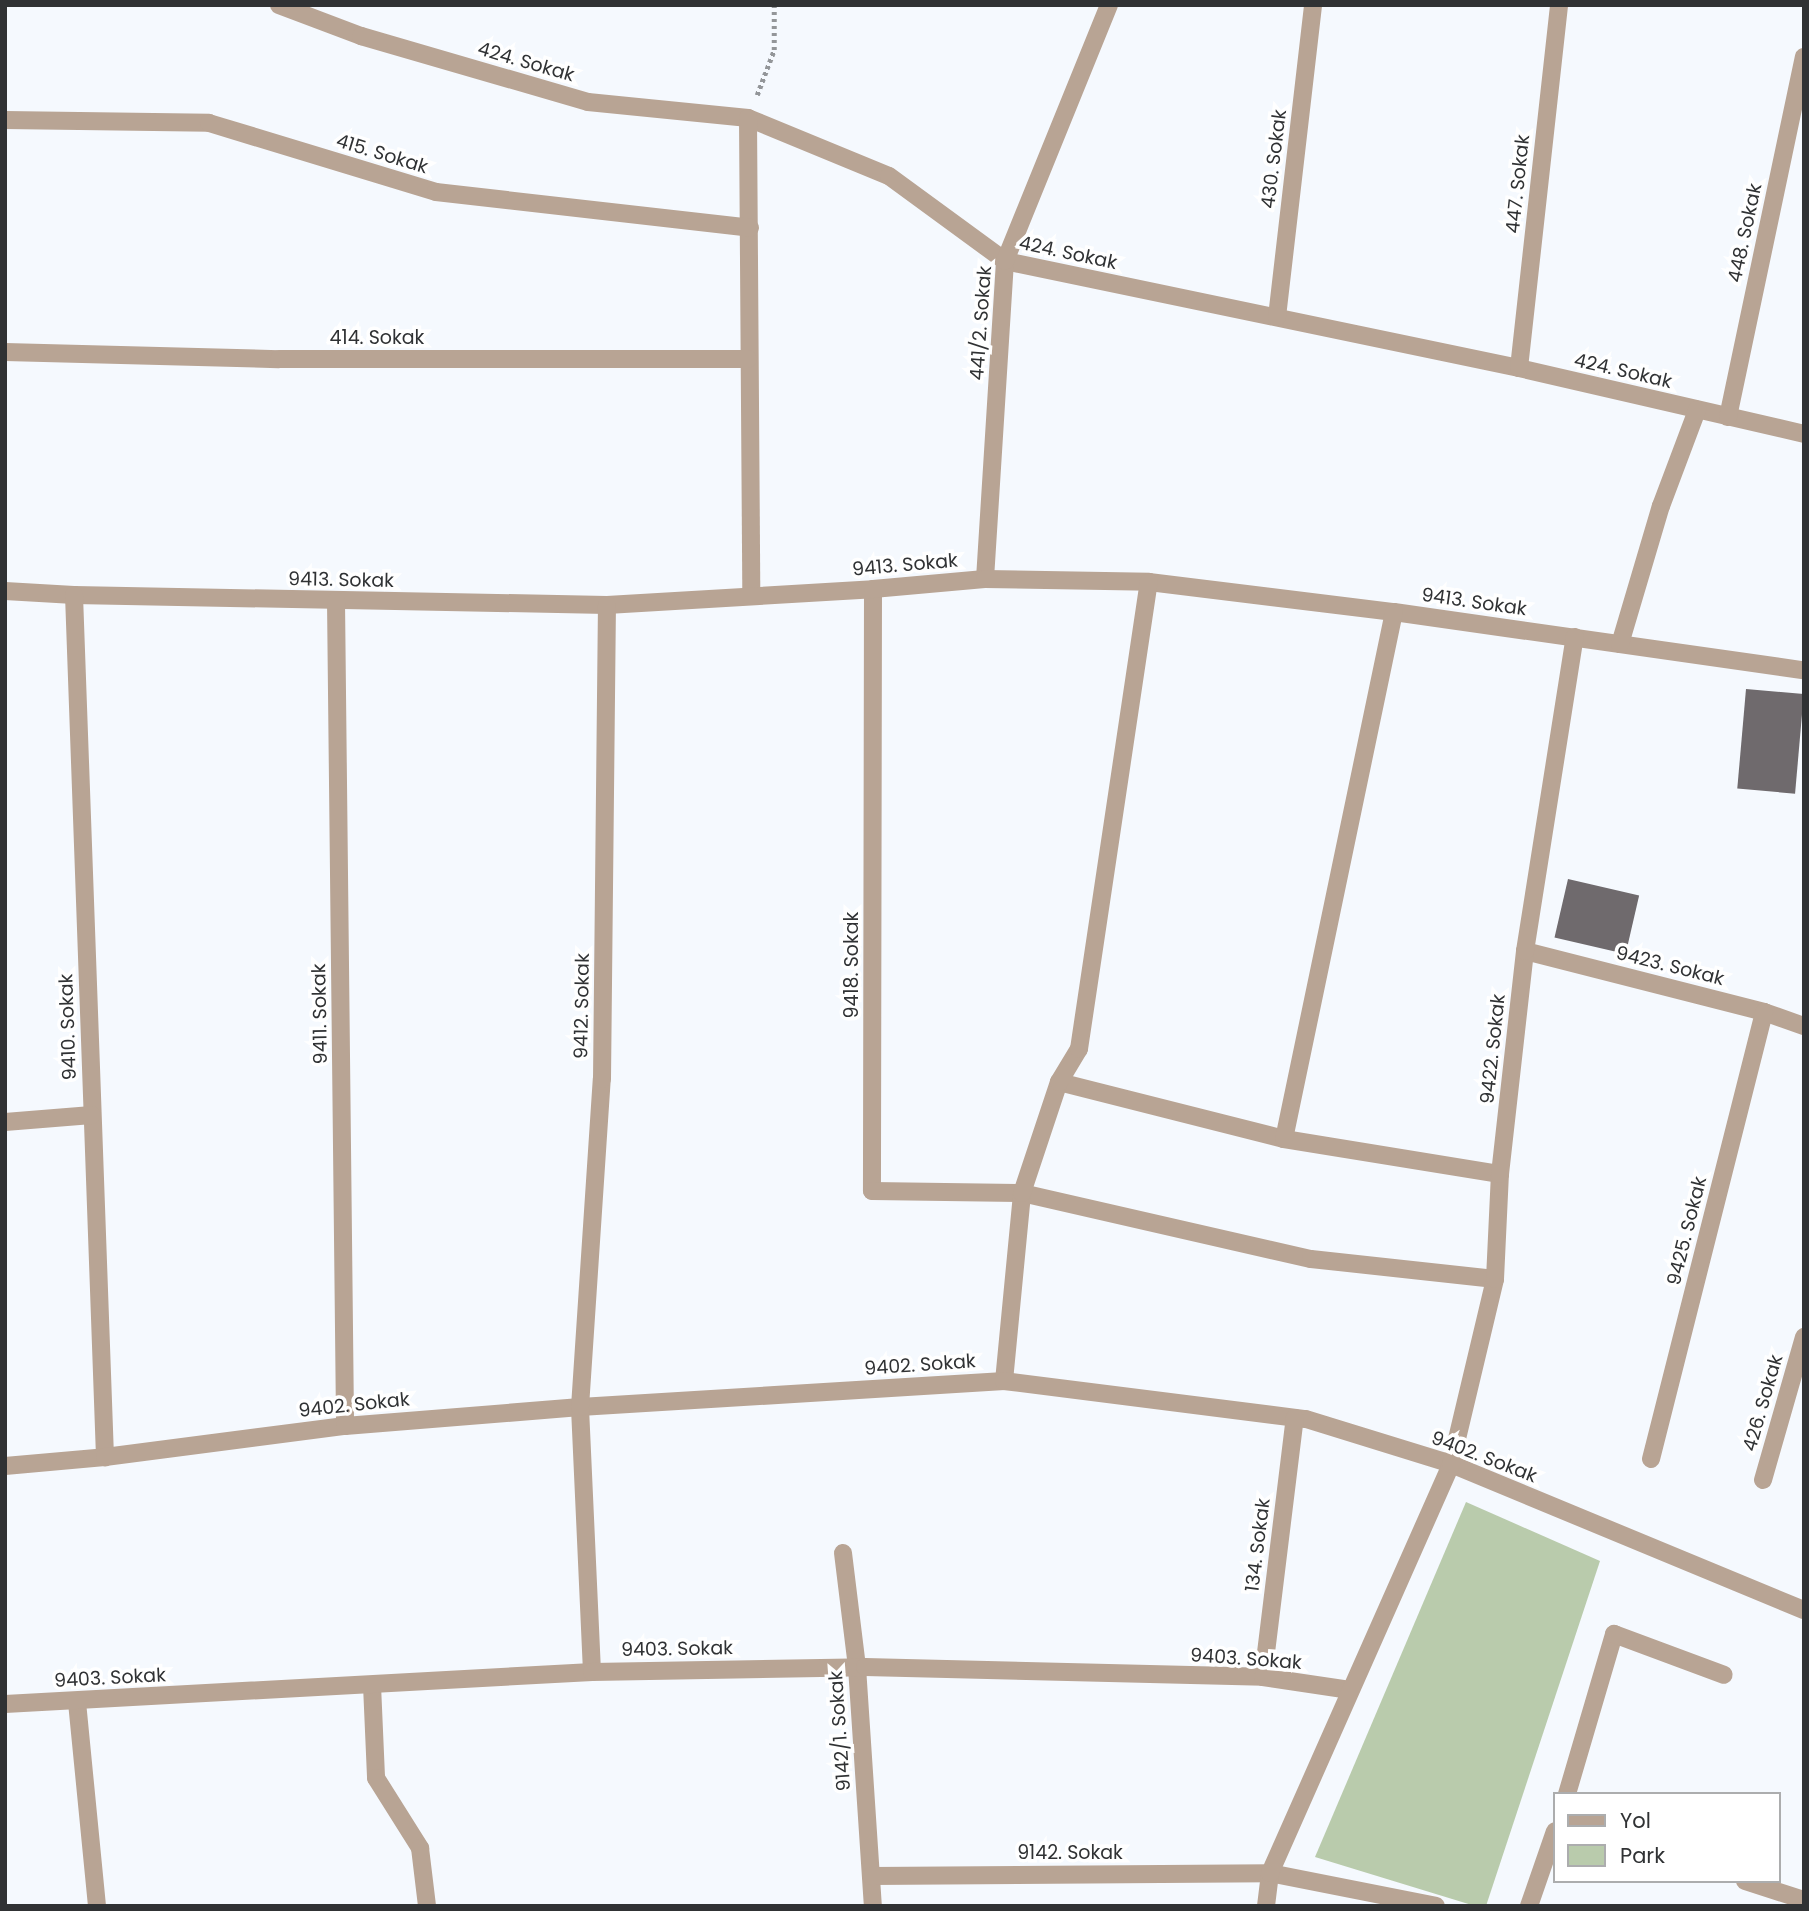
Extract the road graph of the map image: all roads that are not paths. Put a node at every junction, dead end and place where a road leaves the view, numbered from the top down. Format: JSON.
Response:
{"nodes":[{"id":1,"x":279,"y":5,"type":"edge"},
{"id":2,"x":1109,"y":5,"type":"edge"},
{"id":3,"x":1313,"y":5,"type":"edge"},
{"id":4,"x":1559,"y":5,"type":"edge"},
{"id":5,"x":1804,"y":57,"type":"edge"},
{"id":6,"x":748,"y":118,"type":"junction"},
{"id":7,"x":5,"y":120,"type":"edge"},
{"id":8,"x":750,"y":228,"type":"junction"},
{"id":9,"x":1005,"y":261,"type":"junction"},
{"id":10,"x":1277,"y":317,"type":"junction"},
{"id":11,"x":5,"y":352,"type":"edge"},
{"id":12,"x":748,"y":359,"type":"junction"},
{"id":13,"x":1519,"y":368,"type":"junction"},
{"id":14,"x":1697,"y":410,"type":"junction"},
{"id":15,"x":1728,"y":417,"type":"junction"},
{"id":16,"x":1804,"y":434,"type":"edge"},
{"id":17,"x":985,"y":579,"type":"junction"},
{"id":18,"x":1149,"y":582,"type":"junction"},
{"id":19,"x":873,"y":589,"type":"junction"},
{"id":20,"x":5,"y":591,"type":"edge"},
{"id":21,"x":74,"y":595,"type":"junction"},
{"id":22,"x":751,"y":596,"type":"junction"},
{"id":23,"x":337,"y":601,"type":"junction"},
{"id":24,"x":607,"y":605,"type":"junction"},
{"id":25,"x":1394,"y":612,"type":"junction"},
{"id":26,"x":1575,"y":637,"type":"junction"},
{"id":27,"x":1620,"y":644,"type":"junction"},
{"id":28,"x":1804,"y":670,"type":"edge"},
{"id":29,"x":1525,"y":951,"type":"junction"},
{"id":30,"x":1764,"y":1012,"type":"junction"},
{"id":31,"x":1804,"y":1026,"type":"edge"},
{"id":32,"x":1059,"y":1082,"type":"junction"},
{"id":33,"x":92,"y":1115,"type":"junction"},
{"id":34,"x":5,"y":1122,"type":"edge"},
{"id":35,"x":1284,"y":1139,"type":"junction"},
{"id":36,"x":1500,"y":1174,"type":"junction"},
{"id":37,"x":1022,"y":1194,"type":"junction"},
{"id":38,"x":1495,"y":1279,"type":"junction"},
{"id":39,"x":1804,"y":1337,"type":"edge"},
{"id":40,"x":1004,"y":1381,"type":"junction"},
{"id":41,"x":580,"y":1407,"type":"junction"},
{"id":42,"x":1295,"y":1418,"type":"junction"},
{"id":43,"x":345,"y":1426,"type":"junction"},
{"id":44,"x":105,"y":1457,"type":"junction"},
{"id":45,"x":1651,"y":1459,"type":"dead end"},
{"id":46,"x":1451,"y":1464,"type":"junction"},
{"id":47,"x":5,"y":1466,"type":"edge"},
{"id":48,"x":1763,"y":1480,"type":"dead end"},
{"id":49,"x":843,"y":1553,"type":"dead end"},
{"id":50,"x":1804,"y":1610,"type":"edge"},
{"id":51,"x":856,"y":1667,"type":"junction"},
{"id":52,"x":592,"y":1672,"type":"junction"},
{"id":53,"x":1724,"y":1675,"type":"dead end"},
{"id":54,"x":1263,"y":1677,"type":"junction"},
{"id":55,"x":372,"y":1685,"type":"junction"},
{"id":56,"x":1350,"y":1690,"type":"junction"},
{"id":57,"x":77,"y":1702,"type":"junction"},
{"id":58,"x":5,"y":1704,"type":"edge"},
{"id":59,"x":1568,"y":1792,"type":"edge"},
{"id":60,"x":1554,"y":1835,"type":"edge"},
{"id":61,"x":1270,"y":1873,"type":"junction"},
{"id":62,"x":871,"y":1875,"type":"junction"},
{"id":63,"x":1751,"y":1883,"type":"edge"},
{"id":64,"x":1804,"y":1900,"type":"edge"},
{"id":65,"x":97,"y":1906,"type":"edge"},
{"id":66,"x":427,"y":1906,"type":"edge"},
{"id":67,"x":873,"y":1906,"type":"edge"},
{"id":68,"x":1266,"y":1906,"type":"edge"},
{"id":69,"x":1436,"y":1906,"type":"edge"},
{"id":70,"x":1529,"y":1906,"type":"edge"}],
"edges":[{"from":1,"to":6,"type":"street","name":"424. Sokak"},
{"from":2,"to":9,"type":"street","name":"441/2. Sokak"},
{"from":3,"to":10,"type":"street","name":"430. Sokak"},
{"from":4,"to":13,"type":"street","name":"447. Sokak"},
{"from":5,"to":15,"type":"street","name":"448. Sokak"},
{"from":6,"to":8,"type":"street"},
{"from":6,"to":9,"type":"street","name":"424. Sokak"},
{"from":7,"to":8,"type":"street","name":"415. Sokak"},
{"from":8,"to":12,"type":"street"},
{"from":9,"to":10,"type":"street","name":"424. Sokak"},
{"from":9,"to":17,"type":"street","name":"441/2. Sokak"},
{"from":10,"to":13,"type":"street","name":"424. Sokak"},
{"from":11,"to":12,"type":"street","name":"414. Sokak"},
{"from":12,"to":22,"type":"street"},
{"from":13,"to":14,"type":"street","name":"424. Sokak"},
{"from":14,"to":15,"type":"street","name":"424. Sokak"},
{"from":14,"to":27,"type":"street"},
{"from":15,"to":16,"type":"street","name":"424. Sokak"},
{"from":17,"to":18,"type":"street","name":"9413. Sokak"},
{"from":17,"to":19,"type":"street","name":"9413. Sokak"},
{"from":18,"to":25,"type":"street","name":"9413. Sokak"},
{"from":18,"to":32,"type":"street"},
{"from":19,"to":22,"type":"street","name":"9413. Sokak"},
{"from":19,"to":37,"type":"street","name":"9418. Sokak"},
{"from":20,"to":21,"type":"street","name":"9413. Sokak"},
{"from":21,"to":23,"type":"street","name":"9413. Sokak"},
{"from":21,"to":33,"type":"street","name":"9410. Sokak"},
{"from":22,"to":24,"type":"street","name":"9413. Sokak"},
{"from":23,"to":24,"type":"street","name":"9413. Sokak"},
{"from":23,"to":43,"type":"street","name":"9411. Sokak"},
{"from":24,"to":41,"type":"street","name":"9412. Sokak"},
{"from":25,"to":26,"type":"street","name":"9413. Sokak"},
{"from":25,"to":35,"type":"street"},
{"from":26,"to":27,"type":"street","name":"9413. Sokak"},
{"from":26,"to":29,"type":"street","name":"9422. Sokak"},
{"from":27,"to":28,"type":"street","name":"9413. Sokak"},
{"from":29,"to":30,"type":"street","name":"9423. Sokak"},
{"from":29,"to":36,"type":"street","name":"9422. Sokak"},
{"from":30,"to":31,"type":"street","name":"9423. Sokak"},
{"from":30,"to":45,"type":"street","name":"9425. Sokak"},
{"from":32,"to":35,"type":"street"},
{"from":32,"to":37,"type":"street"},
{"from":33,"to":34,"type":"street"},
{"from":33,"to":44,"type":"street","name":"9410. Sokak"},
{"from":35,"to":36,"type":"street"},
{"from":36,"to":38,"type":"street","name":"9422. Sokak"},
{"from":37,"to":38,"type":"street"},
{"from":37,"to":40,"type":"street"},
{"from":38,"to":46,"type":"street","name":"9422. Sokak"},
{"from":39,"to":48,"type":"street","name":"426. Sokak"},
{"from":40,"to":41,"type":"street","name":"9402. Sokak"},
{"from":40,"to":42,"type":"street","name":"9402. Sokak"},
{"from":41,"to":43,"type":"street","name":"9402. Sokak"},
{"from":41,"to":52,"type":"street","name":"9412. Sokak"},
{"from":42,"to":46,"type":"street","name":"9402. Sokak"},
{"from":42,"to":54,"type":"street","name":"134. Sokak"},
{"from":43,"to":44,"type":"street","name":"9402. Sokak"},
{"from":44,"to":47,"type":"street","name":"9402. Sokak"},
{"from":46,"to":50,"type":"street","name":"9402. Sokak"},
{"from":46,"to":56,"type":"street","name":"9422. Sokak"},
{"from":49,"to":51,"type":"street","name":"9142/1. Sokak"},
{"from":51,"to":52,"type":"street","name":"9403. Sokak"},
{"from":51,"to":54,"type":"street","name":"9403. Sokak"},
{"from":51,"to":62,"type":"street","name":"9142/1. Sokak"},
{"from":52,"to":55,"type":"street","name":"9403. Sokak"},
{"from":53,"to":59,"type":"street"},
{"from":54,"to":56,"type":"street","name":"9403. Sokak"},
{"from":55,"to":57,"type":"street","name":"9403. Sokak"},
{"from":55,"to":66,"type":"street"},
{"from":56,"to":61,"type":"street","name":"9422. Sokak"},
{"from":57,"to":58,"type":"street","name":"9403. Sokak"},
{"from":57,"to":65,"type":"street"},
{"from":60,"to":70,"type":"street"},
{"from":61,"to":62,"type":"street","name":"9142. Sokak"},
{"from":61,"to":68,"type":"street"},
{"from":61,"to":69,"type":"street","name":"9142. Sokak"},
{"from":62,"to":67,"type":"street","name":"9142/1. Sokak"},
{"from":63,"to":64,"type":"street"}]}
